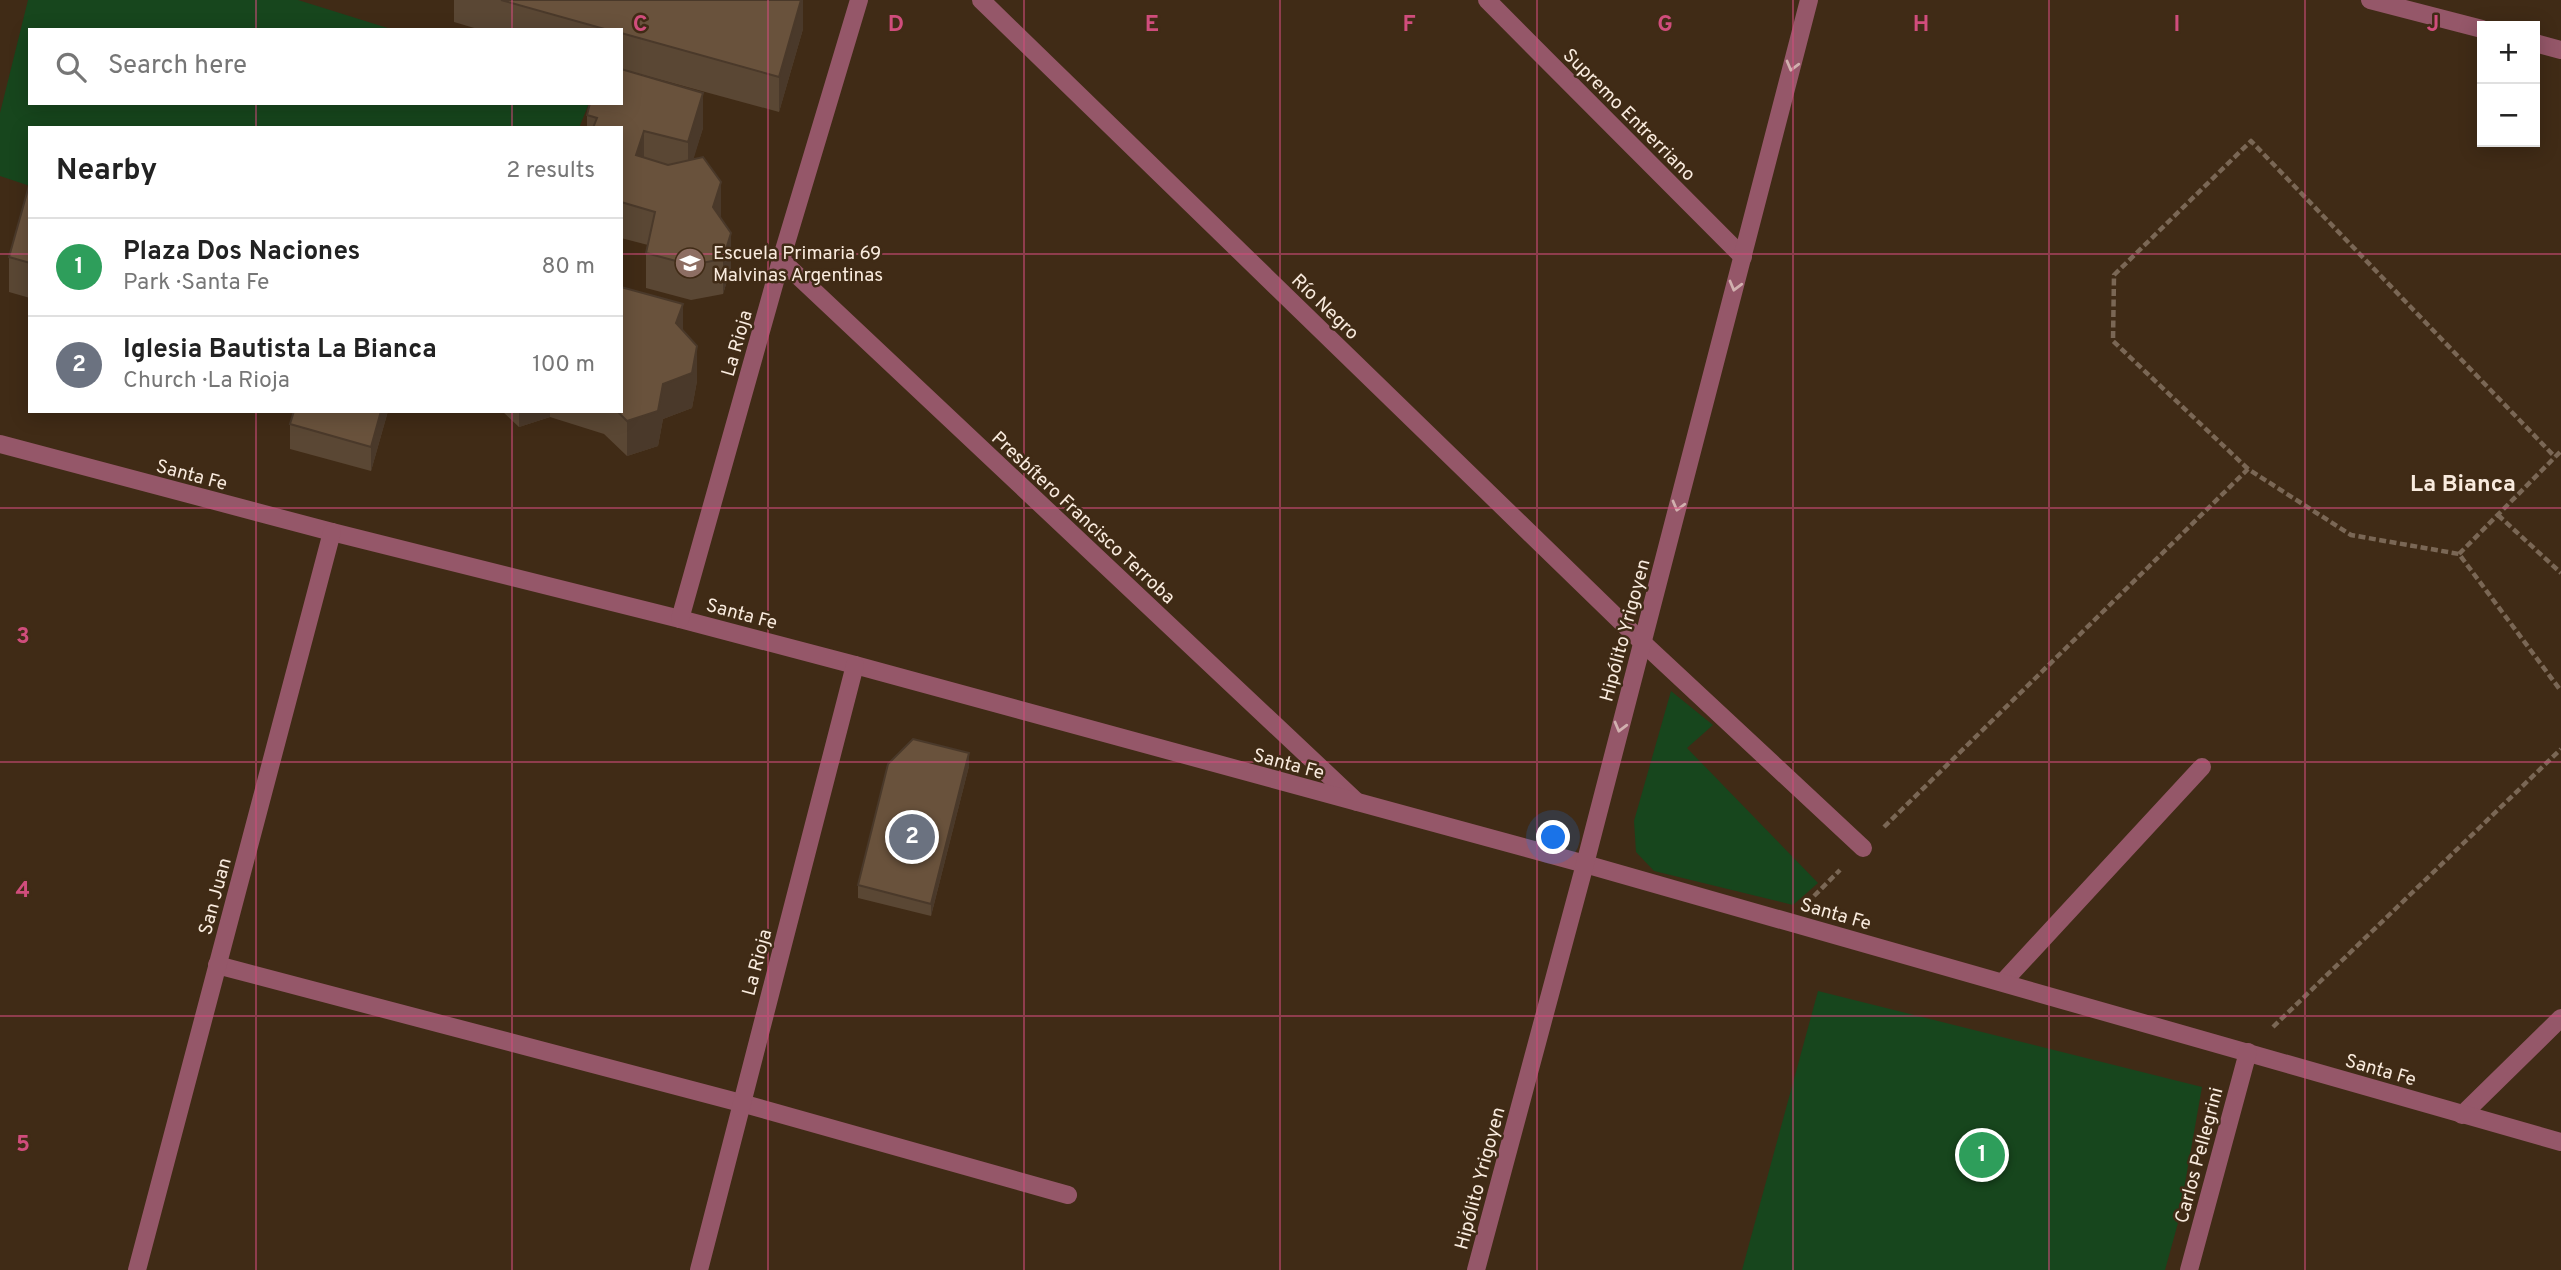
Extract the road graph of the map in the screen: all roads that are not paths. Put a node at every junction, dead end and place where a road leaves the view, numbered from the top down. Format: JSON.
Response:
{"nodes":[{"id":1,"x":859,"y":0,"type":"edge"},
{"id":2,"x":981,"y":0,"type":"edge"},
{"id":3,"x":1487,"y":0,"type":"edge"},
{"id":4,"x":1809,"y":0,"type":"edge"},
{"id":5,"x":2370,"y":0,"type":"edge"},
{"id":6,"x":2477,"y":28,"type":"edge"},
{"id":7,"x":2540,"y":44,"type":"edge"},
{"id":8,"x":2561,"y":50,"type":"edge"},
{"id":9,"x":1742,"y":257,"type":"junction"},
{"id":10,"x":780,"y":260,"type":"junction"},
{"id":11,"x":0,"y":444,"type":"edge"},
{"id":12,"x":332,"y":533,"type":"junction"},
{"id":13,"x":680,"y":619,"type":"junction"},
{"id":14,"x":1642,"y":642,"type":"junction"},
{"id":15,"x":855,"y":665,"type":"junction"},
{"id":16,"x":2202,"y":767,"type":"dead end"},
{"id":17,"x":1360,"y":804,"type":"junction"},
{"id":18,"x":1863,"y":848,"type":"road end"},
{"id":19,"x":1585,"y":864,"type":"junction"},
{"id":20,"x":217,"y":965,"type":"junction"},
{"id":21,"x":2003,"y":982,"type":"junction"},
{"id":22,"x":2561,"y":1018,"type":"edge"},
{"id":23,"x":2248,"y":1052,"type":"junction"},
{"id":24,"x":741,"y":1103,"type":"junction"},
{"id":25,"x":2462,"y":1115,"type":"junction"},
{"id":26,"x":2561,"y":1142,"type":"edge"},
{"id":27,"x":1068,"y":1195,"type":"dead end"},
{"id":28,"x":137,"y":1270,"type":"edge"},
{"id":29,"x":699,"y":1270,"type":"edge"},
{"id":30,"x":1476,"y":1270,"type":"edge"},
{"id":31,"x":2189,"y":1270,"type":"edge"}],
"edges":[{"from":1,"to":10,"type":"street","name":"La Rioja"},
{"from":2,"to":14,"type":"street","name":"Río Negro"},
{"from":3,"to":9,"type":"street","name":"Supremo Entrerriano"},
{"from":4,"to":9,"type":"street","name":"Hipólito Yrigoyen","one_way":true},
{"from":5,"to":6,"type":"street"},
{"from":7,"to":8,"type":"street"},
{"from":9,"to":14,"type":"street","name":"Hipólito Yrigoyen","one_way":true},
{"from":10,"to":13,"type":"street","name":"La Rioja"},
{"from":10,"to":17,"type":"street","name":"Presbítero Francisco Terroba"},
{"from":11,"to":12,"type":"street","name":"Santa Fe"},
{"from":12,"to":13,"type":"street","name":"Santa Fe"},
{"from":12,"to":20,"type":"street","name":"San Juan"},
{"from":13,"to":15,"type":"street","name":"Santa Fe"},
{"from":14,"to":18,"type":"street","name":"Río Negro"},
{"from":14,"to":19,"type":"street","name":"Hipólito Yrigoyen","one_way":true},
{"from":15,"to":17,"type":"street","name":"Santa Fe"},
{"from":15,"to":24,"type":"street","name":"La Rioja"},
{"from":16,"to":21,"type":"street"},
{"from":17,"to":19,"type":"street","name":"Santa Fe"},
{"from":19,"to":21,"type":"street","name":"Santa Fe"},
{"from":19,"to":30,"type":"street","name":"Hipólito Yrigoyen"},
{"from":20,"to":24,"type":"street"},
{"from":20,"to":28,"type":"street","name":"San Juan"},
{"from":21,"to":23,"type":"street","name":"Santa Fe"},
{"from":22,"to":25,"type":"street"},
{"from":23,"to":25,"type":"street","name":"Santa Fe"},
{"from":23,"to":31,"type":"street","name":"Carlos Pellegrini"},
{"from":24,"to":27,"type":"street"},
{"from":24,"to":29,"type":"street","name":"La Rioja"},
{"from":25,"to":26,"type":"street","name":"Santa Fe"}]}
